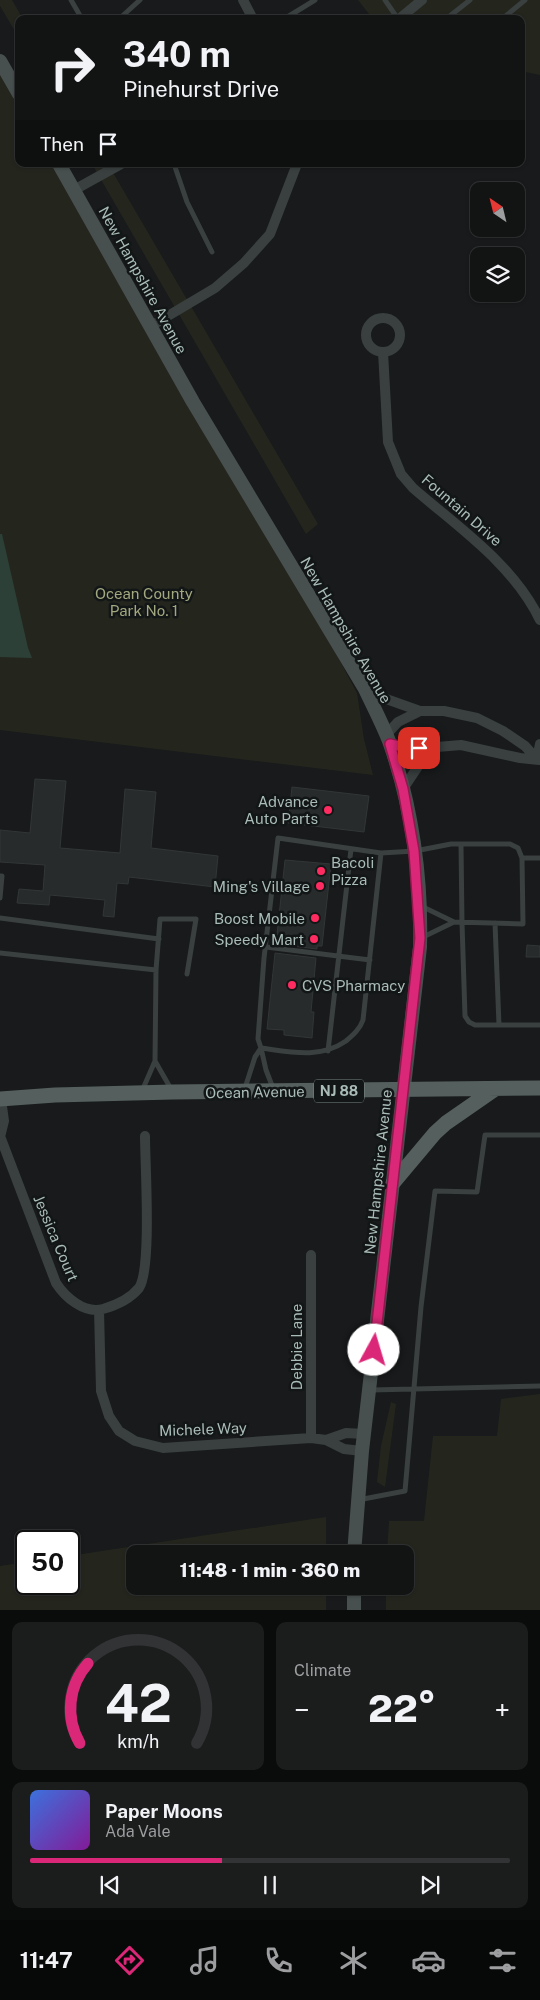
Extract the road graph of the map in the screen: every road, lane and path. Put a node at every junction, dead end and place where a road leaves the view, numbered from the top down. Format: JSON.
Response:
{"nodes":[{"id":1,"x":71,"y":0,"type":"edge"},
{"id":2,"x":140,"y":0,"type":"edge"},
{"id":3,"x":242,"y":0,"type":"edge"},
{"id":4,"x":315,"y":0,"type":"edge"},
{"id":5,"x":385,"y":0,"type":"edge"},
{"id":6,"x":422,"y":0,"type":"edge"},
{"id":7,"x":470,"y":0,"type":"edge"},
{"id":8,"x":525,"y":0,"type":"edge"},
{"id":9,"x":80,"y":15,"type":"edge"},
{"id":10,"x":123,"y":15,"type":"edge"},
{"id":11,"x":251,"y":15,"type":"edge"},
{"id":12,"x":291,"y":15,"type":"edge"},
{"id":13,"x":395,"y":15,"type":"edge"},
{"id":14,"x":403,"y":15,"type":"edge"},
{"id":15,"x":451,"y":15,"type":"edge"},
{"id":16,"x":507,"y":15,"type":"edge"},
{"id":17,"x":0,"y":61,"type":"edge"},
{"id":18,"x":15,"y":87,"type":"edge"},
{"id":19,"x":61,"y":167,"type":"edge"},
{"id":20,"x":116,"y":167,"type":"edge"},
{"id":21,"x":175,"y":167,"type":"edge"},
{"id":22,"x":296,"y":167,"type":"edge"},
{"id":23,"x":74,"y":190,"type":"junction"},
{"id":24,"x":212,"y":252,"type":"dead end"},
{"id":25,"x":151,"y":326,"type":"junction"},
{"id":26,"x":383,"y":352,"type":"dead end"},
{"id":27,"x":540,"y":620,"type":"edge"},
{"id":28,"x":365,"y":689,"type":"junction"},
{"id":29,"x":420,"y":711,"type":"junction"},
{"id":30,"x":512,"y":737,"type":"junction"},
{"id":31,"x":388,"y":739,"type":"junction"},
{"id":32,"x":540,"y":744,"type":"edge"},
{"id":33,"x":437,"y":747,"type":"junction"},
{"id":34,"x":505,"y":755,"type":"junction"},
{"id":35,"x":539,"y":759,"type":"edge"},
{"id":36,"x":403,"y":789,"type":"junction"},
{"id":37,"x":462,"y":844,"type":"junction"},
{"id":38,"x":351,"y":849,"type":"junction"},
{"id":39,"x":414,"y":851,"type":"junction"},
{"id":40,"x":381,"y":853,"type":"junction"},
{"id":41,"x":522,"y":858,"type":"junction"},
{"id":42,"x":540,"y":858,"type":"edge"},
{"id":43,"x":0,"y":876,"type":"edge"},
{"id":44,"x":0,"y":898,"type":"edge"},
{"id":45,"x":420,"y":905,"type":"junction"},
{"id":46,"x":0,"y":918,"type":"edge"},
{"id":47,"x":454,"y":922,"type":"junction"},
{"id":48,"x":462,"y":923,"type":"junction"},
{"id":49,"x":495,"y":923,"type":"junction"},
{"id":50,"x":420,"y":938,"type":"junction"},
{"id":51,"x":159,"y":939,"type":"junction"},
{"id":52,"x":266,"y":947,"type":"junction"},
{"id":53,"x":0,"y":953,"type":"edge"},
{"id":54,"x":339,"y":956,"type":"junction"},
{"id":55,"x":370,"y":960,"type":"junction"},
{"id":56,"x":156,"y":970,"type":"junction"},
{"id":57,"x":187,"y":974,"type":"dead end"},
{"id":58,"x":498,"y":1025,"type":"junction"},
{"id":59,"x":540,"y":1025,"type":"edge"},
{"id":60,"x":261,"y":1048,"type":"junction"},
{"id":61,"x":328,"y":1051,"type":"junction"},
{"id":62,"x":155,"y":1061,"type":"junction"},
{"id":63,"x":540,"y":1088,"type":"edge"},
{"id":64,"x":495,"y":1089,"type":"junction"},
{"id":65,"x":403,"y":1090,"type":"junction"},
{"id":66,"x":173,"y":1092,"type":"junction"},
{"id":67,"x":244,"y":1092,"type":"junction"},
{"id":68,"x":275,"y":1092,"type":"junction"},
{"id":69,"x":141,"y":1093,"type":"junction"},
{"id":70,"x":1,"y":1099,"type":"edge"},
{"id":71,"x":540,"y":1135,"type":"edge"},
{"id":72,"x":145,"y":1136,"type":"dead end"},
{"id":73,"x":0,"y":1137,"type":"edge"},
{"id":74,"x":393,"y":1183,"type":"junction"},
{"id":75,"x":311,"y":1255,"type":"dead end"},
{"id":76,"x":99,"y":1310,"type":"junction"},
{"id":77,"x":540,"y":1386,"type":"edge"},
{"id":78,"x":414,"y":1389,"type":"junction"},
{"id":79,"x":369,"y":1390,"type":"junction"},
{"id":80,"x":364,"y":1434,"type":"junction"},
{"id":81,"x":311,"y":1438,"type":"junction"},
{"id":82,"x":326,"y":1440,"type":"junction"},
{"id":83,"x":362,"y":1451,"type":"junction"},
{"id":84,"x":358,"y":1500,"type":"junction"},
{"id":85,"x":355,"y":1545,"type":"edge"},
{"id":86,"x":354,"y":1595,"type":"edge"},
{"id":87,"x":354,"y":1610,"type":"edge"}],
"edges":[{"from":1,"to":9,"type":"lane"},
{"from":2,"to":10,"type":"lane"},
{"from":3,"to":11,"type":"street"},
{"from":4,"to":12,"type":"lane"},
{"from":5,"to":13,"type":"lane"},
{"from":6,"to":14,"type":"street"},
{"from":7,"to":15,"type":"lane"},
{"from":8,"to":16,"type":"lane"},
{"from":17,"to":18,"type":"main road"},
{"from":19,"to":23,"type":"main road","name":"New Hampshire Avenue"},
{"from":20,"to":23,"type":"street"},
{"from":21,"to":24,"type":"lane"},
{"from":22,"to":25,"type":"street"},
{"from":23,"to":25,"type":"main road","name":"New Hampshire Avenue"},
{"from":25,"to":28,"type":"main road","name":"New Hampshire Avenue"},
{"from":26,"to":27,"type":"street","name":"Fountain Drive"},
{"from":28,"to":29,"type":"street"},
{"from":28,"to":31,"type":"main road","name":"New Hampshire Avenue"},
{"from":29,"to":30,"type":"street"},
{"from":29,"to":31,"type":"street"},
{"from":30,"to":34,"type":"street"},
{"from":30,"to":35,"type":"street"},
{"from":31,"to":33,"type":"street"},
{"from":31,"to":36,"type":"main road","name":"New Hampshire Avenue"},
{"from":32,"to":35,"type":"street"},
{"from":33,"to":34,"type":"street"},
{"from":33,"to":36,"type":"street"},
{"from":34,"to":35,"type":"street"},
{"from":36,"to":39,"type":"main road","name":"New Hampshire Avenue"},
{"from":37,"to":39,"type":"lane"},
{"from":37,"to":41,"type":"lane"},
{"from":37,"to":48,"type":"lane"},
{"from":38,"to":40,"type":"lane"},
{"from":38,"to":52,"type":"lane"},
{"from":38,"to":54,"type":"lane"},
{"from":39,"to":40,"type":"lane"},
{"from":39,"to":45,"type":"main road","name":"New Hampshire Avenue"},
{"from":40,"to":55,"type":"lane"},
{"from":41,"to":42,"type":"lane"},
{"from":41,"to":49,"type":"lane"},
{"from":43,"to":44,"type":"lane"},
{"from":45,"to":47,"type":"lane"},
{"from":45,"to":50,"type":"main road","name":"New Hampshire Avenue"},
{"from":46,"to":51,"type":"lane"},
{"from":47,"to":48,"type":"lane"},
{"from":47,"to":50,"type":"lane"},
{"from":48,"to":49,"type":"lane"},
{"from":48,"to":58,"type":"lane"},
{"from":49,"to":58,"type":"lane"},
{"from":50,"to":65,"type":"main road","name":"New Hampshire Avenue"},
{"from":51,"to":56,"type":"lane"},
{"from":51,"to":57,"type":"lane"},
{"from":52,"to":54,"type":"lane"},
{"from":52,"to":60,"type":"lane"},
{"from":53,"to":56,"type":"lane"},
{"from":54,"to":55,"type":"lane"},
{"from":54,"to":61,"type":"lane"},
{"from":55,"to":61,"type":"lane"},
{"from":56,"to":62,"type":"lane"},
{"from":58,"to":59,"type":"lane"},
{"from":60,"to":61,"type":"lane"},
{"from":60,"to":67,"type":"lane"},
{"from":60,"to":68,"type":"lane"},
{"from":62,"to":66,"type":"lane"},
{"from":62,"to":69,"type":"lane"},
{"from":63,"to":64,"type":"main road","name":"Ocean Avenue","number":"NJ 88"},
{"from":64,"to":65,"type":"main road","name":"Ocean Avenue","number":"NJ 88"},
{"from":64,"to":74,"type":"main road"},
{"from":65,"to":68,"type":"main road","name":"Ocean Avenue","number":"NJ 88"},
{"from":65,"to":74,"type":"main road","name":"New Hampshire Avenue"},
{"from":66,"to":67,"type":"main road","name":"Ocean Avenue","number":"NJ 88"},
{"from":66,"to":69,"type":"main road","name":"Ocean Avenue","number":"NJ 88"},
{"from":67,"to":68,"type":"main road","name":"Ocean Avenue","number":"NJ 88"},
{"from":69,"to":70,"type":"main road","name":"Ocean Avenue","number":"NJ 88"},
{"from":70,"to":73,"type":"street","name":"Jessica Court"},
{"from":71,"to":78,"type":"lane"},
{"from":72,"to":76,"type":"street"},
{"from":73,"to":76,"type":"street","name":"Jessica Court"},
{"from":74,"to":79,"type":"main road","name":"New Hampshire Avenue"},
{"from":75,"to":81,"type":"street","name":"Debbie Lane"},
{"from":76,"to":81,"type":"street","name":"Michele Way"},
{"from":77,"to":78,"type":"lane"},
{"from":78,"to":79,"type":"lane"},
{"from":78,"to":84,"type":"lane"},
{"from":79,"to":80,"type":"main road","name":"New Hampshire Avenue"},
{"from":80,"to":82,"type":"street","name":"Michele Way"},
{"from":80,"to":83,"type":"main road","name":"New Hampshire Avenue"},
{"from":81,"to":82,"type":"street","name":"Michele Way"},
{"from":82,"to":83,"type":"street","name":"Michele Way"},
{"from":83,"to":84,"type":"main road","name":"New Hampshire Avenue"},
{"from":84,"to":85,"type":"main road","name":"New Hampshire Avenue"},
{"from":86,"to":87,"type":"main road"}]}
